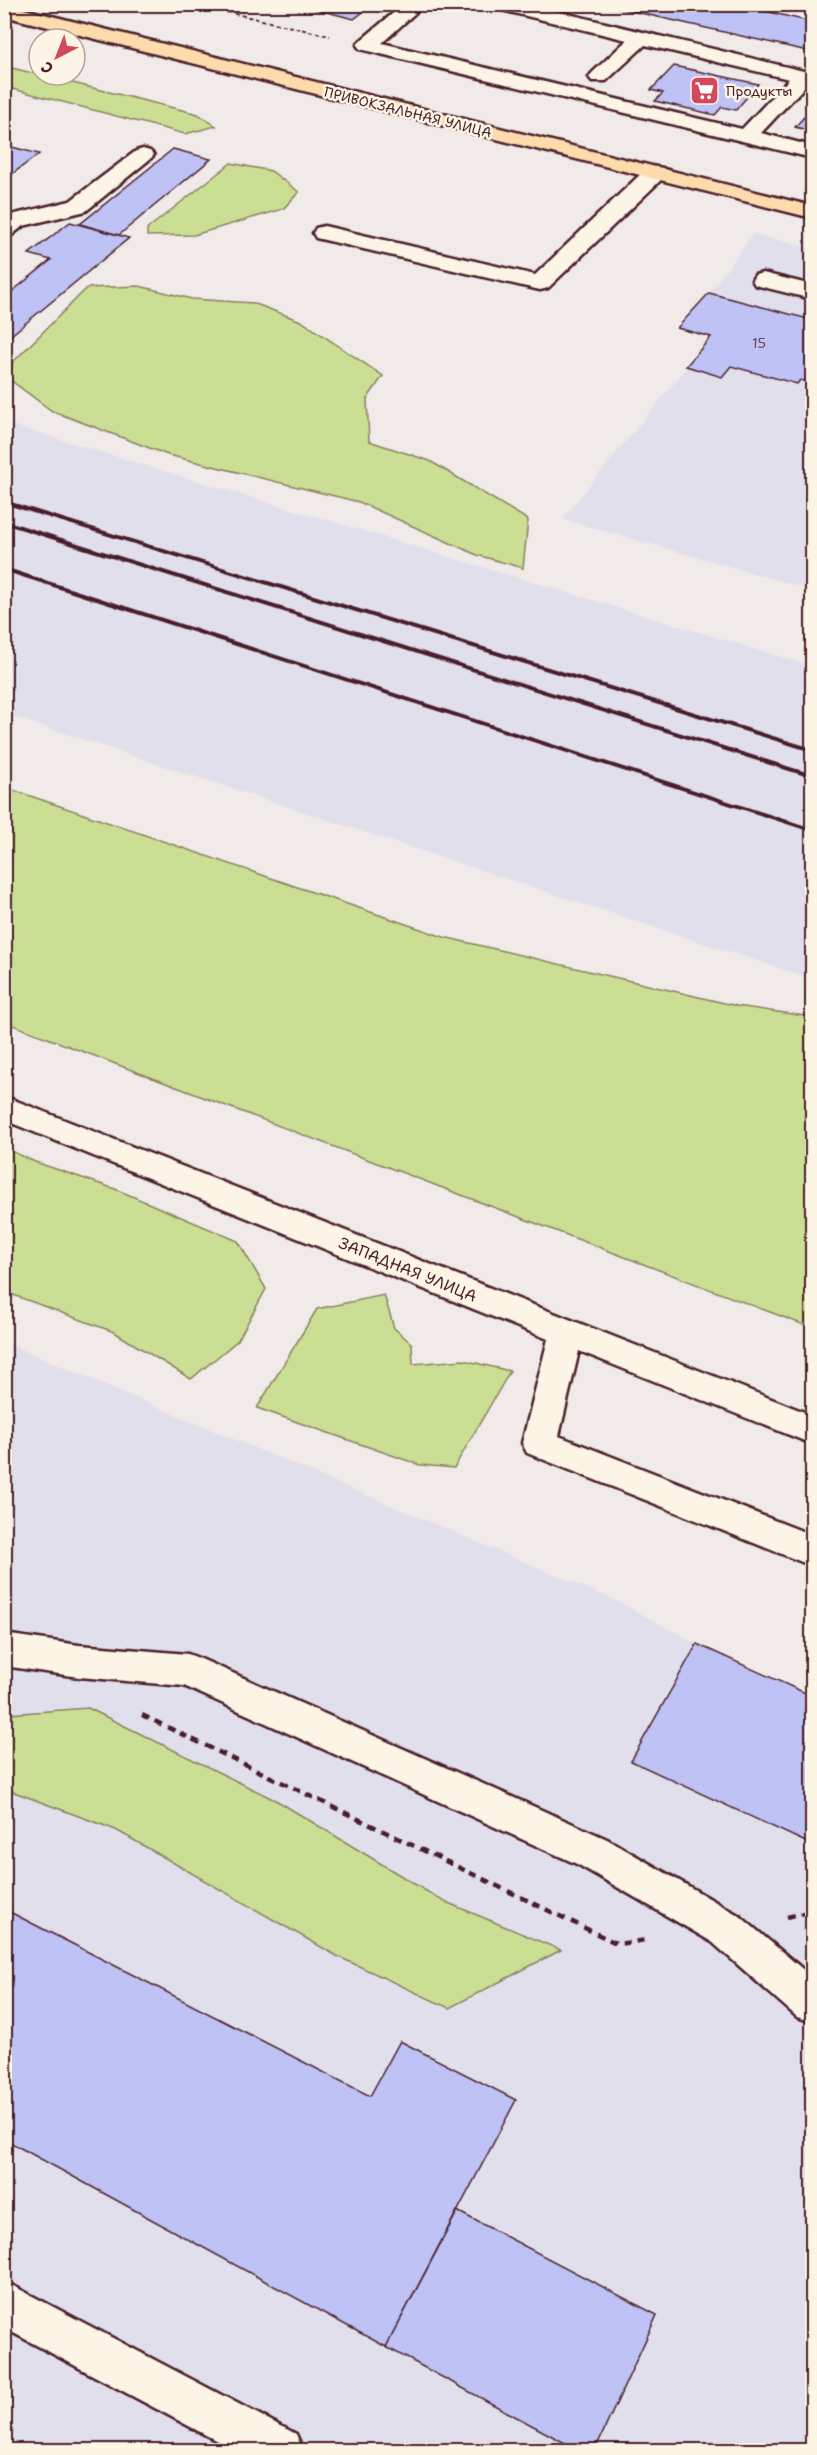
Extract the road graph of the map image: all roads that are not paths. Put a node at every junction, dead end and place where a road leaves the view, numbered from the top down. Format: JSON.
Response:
{"nodes":[{"id":1,"x":416,"y":4,"type":"edge"},
{"id":2,"x":500,"y":4,"type":"edge"},
{"id":3,"x":4,"y":10,"type":"edge"},
{"id":4,"x":641,"y":38,"type":"junction"},
{"id":5,"x":599,"y":78,"type":"dead end"},
{"id":6,"x":807,"y":78,"type":"edge"},
{"id":7,"x":747,"y":136,"type":"junction"},
{"id":8,"x":813,"y":152,"type":"edge"},
{"id":9,"x":143,"y":155,"type":"dead end"},
{"id":10,"x":656,"y":173,"type":"junction"},
{"id":11,"x":813,"y":212,"type":"edge"},
{"id":12,"x":4,"y":230,"type":"edge"},
{"id":13,"x":324,"y":233,"type":"dead end"},
{"id":14,"x":763,"y":280,"type":"dead end"},
{"id":15,"x":813,"y":292,"type":"edge"},
{"id":16,"x":4,"y":1107,"type":"edge"},
{"id":17,"x":567,"y":1332,"type":"junction"},
{"id":18,"x":813,"y":1430,"type":"edge"},
{"id":19,"x":813,"y":1551,"type":"edge"},
{"id":20,"x":4,"y":1650,"type":"edge"},
{"id":21,"x":813,"y":2003,"type":"edge"},
{"id":22,"x":4,"y":2303,"type":"edge"},
{"id":23,"x":280,"y":2451,"type":"edge"}],
"edges":[{"from":1,"to":7,"type":"street"},
{"from":2,"to":4,"type":"street"},
{"from":3,"to":10,"type":"main road","name":"ПРИВОКЗАЛЬНАЯ УЛИЦА"},
{"from":4,"to":5,"type":"street"},
{"from":4,"to":6,"type":"street"},
{"from":6,"to":7,"type":"street"},
{"from":7,"to":8,"type":"street"},
{"from":9,"to":12,"type":"street"},
{"from":10,"to":11,"type":"main road","name":"ПРИВОКЗАЛЬНАЯ УЛИЦА"},
{"from":10,"to":13,"type":"street"},
{"from":14,"to":15,"type":"street"},
{"from":16,"to":17,"type":"street","name":"ЗАПАДНАЯ УЛИЦА"},
{"from":17,"to":18,"type":"street","name":"ЗАПАДНАЯ УЛИЦА"},
{"from":17,"to":19,"type":"street"},
{"from":20,"to":21,"type":"street"},
{"from":22,"to":23,"type":"street"}]}
